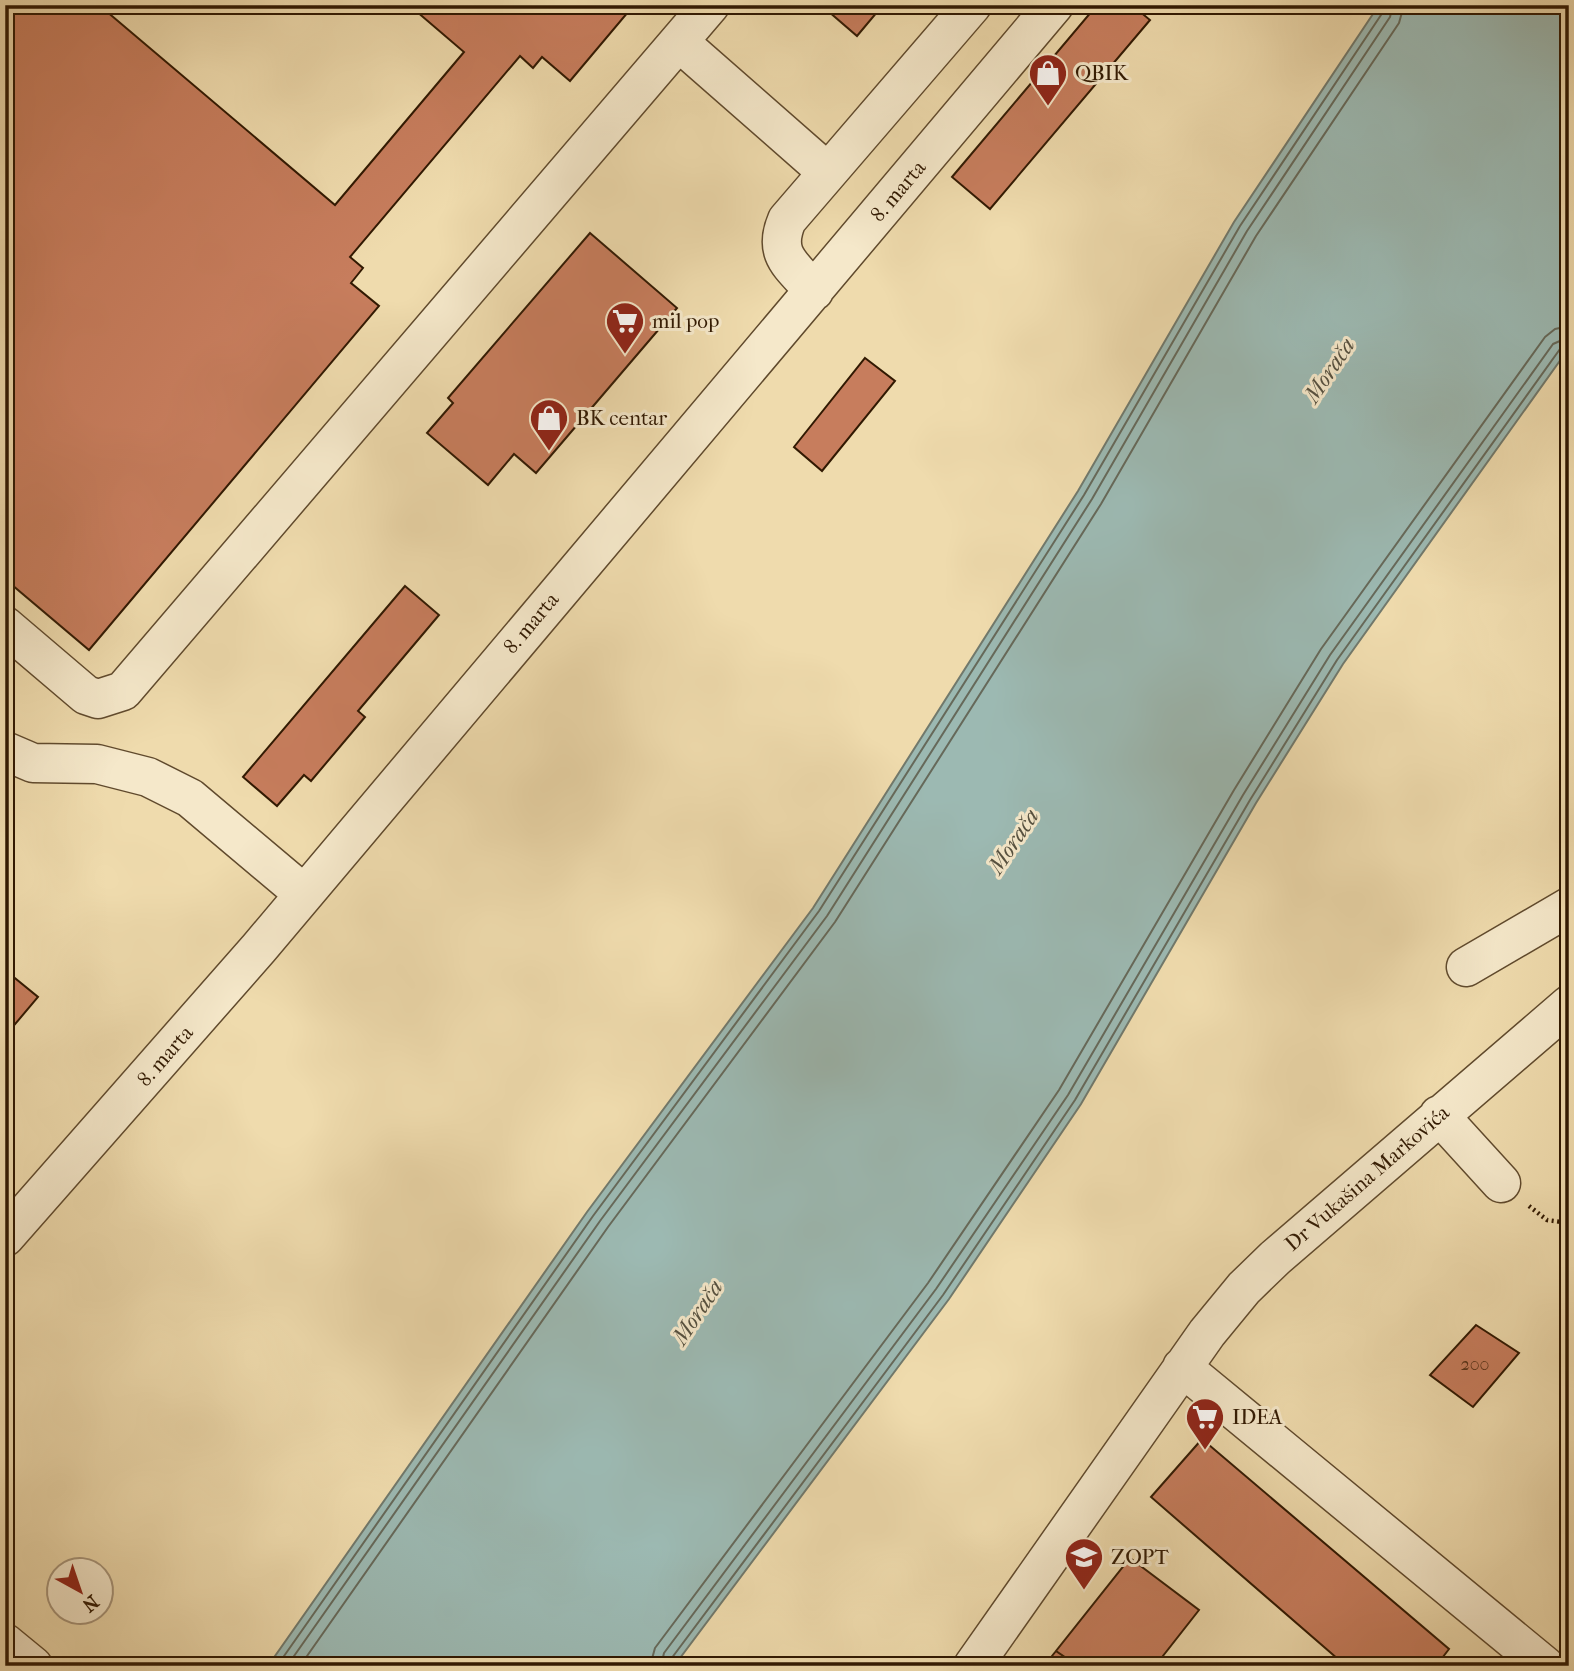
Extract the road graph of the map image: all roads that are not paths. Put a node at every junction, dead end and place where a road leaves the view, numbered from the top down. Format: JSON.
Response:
{"nodes":[{"id":1,"x":710,"y":5,"type":"edge"},
{"id":2,"x":972,"y":5,"type":"edge"},
{"id":3,"x":1054,"y":5,"type":"edge"},
{"id":4,"x":679,"y":42,"type":"junction"},
{"id":5,"x":826,"y":172,"type":"junction"},
{"id":6,"x":814,"y":291,"type":"junction"},
{"id":7,"x":5,"y":626,"type":"edge"},
{"id":8,"x":5,"y":751,"type":"edge"},
{"id":9,"x":304,"y":894,"type":"junction"},
{"id":10,"x":1569,"y":907,"type":"edge"},
{"id":11,"x":1466,"y":967,"type":"dead end"},
{"id":12,"x":1569,"y":1005,"type":"edge"},
{"id":13,"x":1439,"y":1115,"type":"junction"},
{"id":14,"x":1501,"y":1183,"type":"road end"},
{"id":15,"x":5,"y":1237,"type":"edge"},
{"id":16,"x":1182,"y":1367,"type":"junction"},
{"id":17,"x":5,"y":1643,"type":"edge"},
{"id":18,"x":33,"y":1666,"type":"edge"},
{"id":19,"x":973,"y":1666,"type":"edge"},
{"id":20,"x":1545,"y":1666,"type":"edge"}],
"edges":[{"from":1,"to":4,"type":"street"},
{"from":2,"to":5,"type":"street"},
{"from":3,"to":6,"type":"street","name":"8. marta"},
{"from":4,"to":5,"type":"street"},
{"from":4,"to":7,"type":"street"},
{"from":5,"to":6,"type":"street"},
{"from":6,"to":9,"type":"street","name":"8. marta"},
{"from":8,"to":9,"type":"street"},
{"from":9,"to":15,"type":"street","name":"8. marta"},
{"from":10,"to":11,"type":"street"},
{"from":12,"to":13,"type":"street","name":"Dr Vukašina Markovića"},
{"from":13,"to":14,"type":"street"},
{"from":13,"to":16,"type":"street","name":"Dr Vukašina Markovića"},
{"from":16,"to":19,"type":"street","name":"Dr Vukašina Markovića"},
{"from":16,"to":20,"type":"street"},
{"from":17,"to":18,"type":"street"}]}
